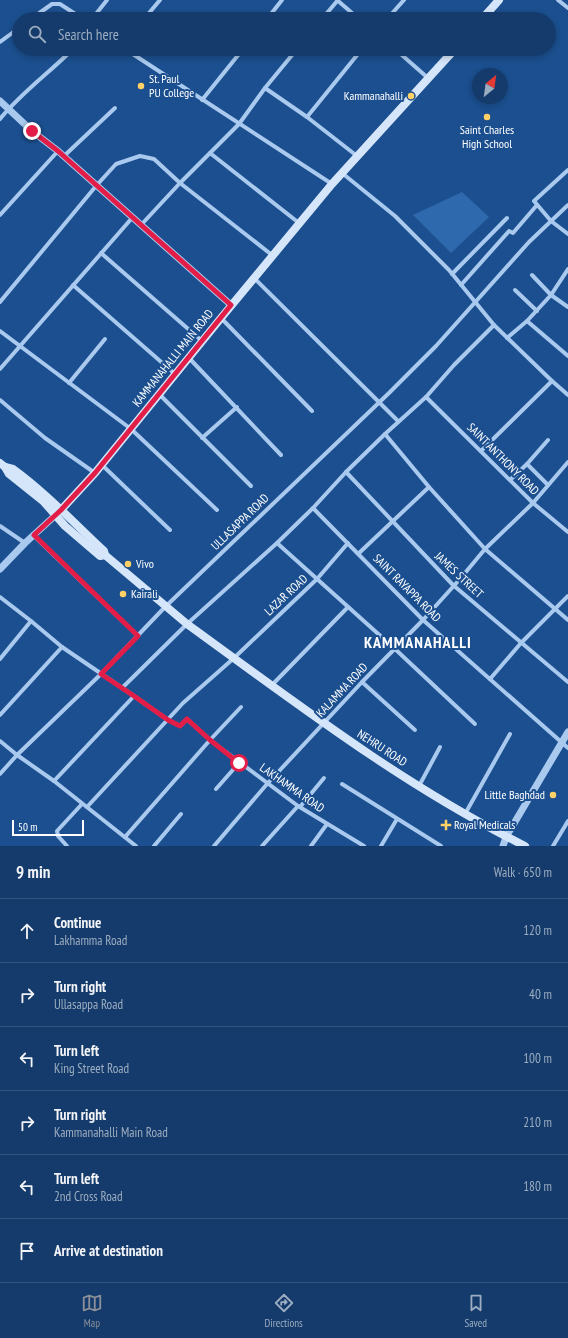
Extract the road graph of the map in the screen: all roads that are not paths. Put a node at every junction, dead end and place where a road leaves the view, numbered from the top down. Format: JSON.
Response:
{"nodes":[{"id":1,"x":107,"y":0,"type":"edge"},
{"id":2,"x":160,"y":0,"type":"edge"},
{"id":3,"x":282,"y":0,"type":"edge"},
{"id":4,"x":337,"y":0,"type":"edge"},
{"id":5,"x":404,"y":0,"type":"edge"},
{"id":6,"x":500,"y":0,"type":"edge"},
{"id":7,"x":558,"y":0,"type":"edge"},
{"id":8,"x":61,"y":2,"type":"edge"},
{"id":9,"x":568,"y":8,"type":"edge"},
{"id":10,"x":41,"y":12,"type":"edge"},
{"id":11,"x":74,"y":12,"type":"edge"},
{"id":12,"x":98,"y":12,"type":"edge"},
{"id":13,"x":150,"y":12,"type":"edge"},
{"id":14,"x":273,"y":12,"type":"edge"},
{"id":15,"x":328,"y":12,"type":"edge"},
{"id":16,"x":351,"y":12,"type":"edge"},
{"id":17,"x":393,"y":12,"type":"edge"},
{"id":18,"x":489,"y":12,"type":"edge"},
{"id":19,"x":12,"y":33,"type":"edge"},
{"id":20,"x":0,"y":42,"type":"edge"},
{"id":21,"x":66,"y":56,"type":"edge"},
{"id":22,"x":136,"y":56,"type":"edge"},
{"id":23,"x":237,"y":56,"type":"edge"},
{"id":24,"x":291,"y":56,"type":"edge"},
{"id":25,"x":356,"y":56,"type":"edge"},
{"id":26,"x":403,"y":56,"type":"edge"},
{"id":27,"x":448,"y":56,"type":"edge"},
{"id":28,"x":428,"y":78,"type":"junction"},
{"id":29,"x":265,"y":88,"type":"junction"},
{"id":30,"x":202,"y":100,"type":"junction"},
{"id":31,"x":0,"y":101,"type":"edge"},
{"id":32,"x":114,"y":108,"type":"dead end"},
{"id":33,"x":8,"y":109,"type":"junction"},
{"id":34,"x":307,"y":117,"type":"junction"},
{"id":35,"x":0,"y":119,"type":"edge"},
{"id":36,"x":239,"y":124,"type":"junction"},
{"id":37,"x":58,"y":151,"type":"junction"},
{"id":38,"x":210,"y":153,"type":"junction"},
{"id":39,"x":64,"y":156,"type":"junction"},
{"id":40,"x":357,"y":156,"type":"junction"},
{"id":41,"x":568,"y":170,"type":"edge"},
{"id":42,"x":342,"y":173,"type":"junction"},
{"id":43,"x":180,"y":183,"type":"junction"},
{"id":44,"x":332,"y":184,"type":"junction"},
{"id":45,"x":96,"y":186,"type":"junction"},
{"id":46,"x":537,"y":205,"type":"junction"},
{"id":47,"x":568,"y":205,"type":"edge"},
{"id":48,"x":0,"y":215,"type":"edge"},
{"id":49,"x":132,"y":218,"type":"junction"},
{"id":50,"x":507,"y":218,"type":"dead end"},
{"id":51,"x":551,"y":221,"type":"junction"},
{"id":52,"x":299,"y":223,"type":"junction"},
{"id":53,"x":141,"y":225,"type":"junction"},
{"id":54,"x":568,"y":234,"type":"edge"},
{"id":55,"x":101,"y":253,"type":"junction"},
{"id":56,"x":272,"y":255,"type":"junction"},
{"id":57,"x":568,"y":269,"type":"edge"},
{"id":58,"x":452,"y":274,"type":"junction"},
{"id":59,"x":532,"y":275,"type":"dead end"},
{"id":60,"x":254,"y":278,"type":"junction"},
{"id":61,"x":73,"y":285,"type":"junction"},
{"id":62,"x":461,"y":285,"type":"junction"},
{"id":63,"x":515,"y":290,"type":"dead end"},
{"id":64,"x":551,"y":295,"type":"junction"},
{"id":65,"x":0,"y":302,"type":"edge"},
{"id":66,"x":475,"y":303,"type":"junction"},
{"id":67,"x":231,"y":305,"type":"junction"},
{"id":68,"x":568,"y":308,"type":"edge"},
{"id":69,"x":537,"y":311,"type":"junction"},
{"id":70,"x":221,"y":318,"type":"junction"},
{"id":71,"x":527,"y":321,"type":"junction"},
{"id":72,"x":494,"y":325,"type":"junction"},
{"id":73,"x":0,"y":331,"type":"edge"},
{"id":74,"x":507,"y":338,"type":"junction"},
{"id":75,"x":105,"y":339,"type":"dead end"},
{"id":76,"x":202,"y":341,"type":"junction"},
{"id":77,"x":20,"y":346,"type":"junction"},
{"id":78,"x":568,"y":356,"type":"edge"},
{"id":79,"x":189,"y":358,"type":"junction"},
{"id":80,"x":0,"y":369,"type":"edge"},
{"id":81,"x":176,"y":374,"type":"junction"},
{"id":82,"x":552,"y":381,"type":"junction"},
{"id":83,"x":69,"y":383,"type":"junction"},
{"id":84,"x":159,"y":394,"type":"junction"},
{"id":85,"x":568,"y":395,"type":"edge"},
{"id":86,"x":426,"y":397,"type":"junction"},
{"id":87,"x":0,"y":400,"type":"edge"},
{"id":88,"x":379,"y":402,"type":"junction"},
{"id":89,"x":237,"y":407,"type":"junction"},
{"id":90,"x":312,"y":411,"type":"dead end"},
{"id":91,"x":398,"y":421,"type":"junction"},
{"id":92,"x":131,"y":429,"type":"junction"},
{"id":93,"x":384,"y":434,"type":"junction"},
{"id":94,"x":202,"y":438,"type":"junction"},
{"id":95,"x":548,"y":440,"type":"dead end"},
{"id":96,"x":481,"y":451,"type":"junction"},
{"id":97,"x":281,"y":455,"type":"dead end"},
{"id":98,"x":568,"y":462,"type":"edge"},
{"id":99,"x":527,"y":464,"type":"junction"},
{"id":100,"x":3,"y":465,"type":"edge"},
{"id":101,"x":102,"y":465,"type":"junction"},
{"id":102,"x":566,"y":468,"type":"edge"},
{"id":103,"x":346,"y":472,"type":"junction"},
{"id":104,"x":95,"y":473,"type":"junction"},
{"id":105,"x":510,"y":480,"type":"junction"},
{"id":106,"x":548,"y":485,"type":"junction"},
{"id":107,"x":251,"y":486,"type":"dead end"},
{"id":108,"x":429,"y":487,"type":"junction"},
{"id":109,"x":533,"y":503,"type":"junction"},
{"id":110,"x":313,"y":508,"type":"junction"},
{"id":111,"x":217,"y":510,"type":"dead end"},
{"id":112,"x":58,"y":512,"type":"junction"},
{"id":113,"x":392,"y":521,"type":"junction"},
{"id":114,"x":0,"y":526,"type":"edge"},
{"id":115,"x":170,"y":530,"type":"dead end"},
{"id":116,"x":568,"y":532,"type":"edge"},
{"id":117,"x":34,"y":535,"type":"junction"},
{"id":118,"x":25,"y":543,"type":"junction"},
{"id":119,"x":277,"y":543,"type":"junction"},
{"id":120,"x":348,"y":543,"type":"junction"},
{"id":121,"x":485,"y":549,"type":"junction"},
{"id":122,"x":358,"y":554,"type":"junction"},
{"id":123,"x":0,"y":569,"type":"edge"},
{"id":124,"x":317,"y":579,"type":"junction"},
{"id":125,"x":453,"y":585,"type":"junction"},
{"id":126,"x":568,"y":596,"type":"edge"},
{"id":127,"x":0,"y":597,"type":"edge"},
{"id":128,"x":165,"y":607,"type":"junction"},
{"id":129,"x":348,"y":607,"type":"junction"},
{"id":130,"x":555,"y":609,"type":"junction"},
{"id":131,"x":423,"y":620,"type":"junction"},
{"id":132,"x":568,"y":620,"type":"edge"},
{"id":133,"x":31,"y":621,"type":"junction"},
{"id":134,"x":187,"y":624,"type":"junction"},
{"id":135,"x":138,"y":636,"type":"junction"},
{"id":136,"x":522,"y":643,"type":"junction"},
{"id":137,"x":62,"y":647,"type":"junction"},
{"id":138,"x":395,"y":649,"type":"junction"},
{"id":139,"x":234,"y":658,"type":"junction"},
{"id":140,"x":0,"y":659,"type":"edge"},
{"id":141,"x":101,"y":674,"type":"junction"},
{"id":142,"x":490,"y":679,"type":"junction"},
{"id":143,"x":362,"y":682,"type":"junction"},
{"id":144,"x":568,"y":682,"type":"edge"},
{"id":145,"x":272,"y":686,"type":"junction"},
{"id":146,"x":122,"y":688,"type":"junction"},
{"id":147,"x":134,"y":696,"type":"junction"},
{"id":148,"x":241,"y":707,"type":"dead end"},
{"id":149,"x":0,"y":715,"type":"edge"},
{"id":150,"x":168,"y":720,"type":"junction"},
{"id":151,"x":324,"y":724,"type":"junction"},
{"id":152,"x":475,"y":724,"type":"dead end"},
{"id":153,"x":415,"y":730,"type":"dead end"},
{"id":154,"x":568,"y":732,"type":"edge"},
{"id":155,"x":510,"y":734,"type":"dead end"},
{"id":156,"x":210,"y":740,"type":"junction"},
{"id":157,"x":0,"y":741,"type":"edge"},
{"id":158,"x":561,"y":743,"type":"junction"},
{"id":159,"x":440,"y":747,"type":"dead end"},
{"id":160,"x":568,"y":748,"type":"edge"},
{"id":161,"x":17,"y":755,"type":"junction"},
{"id":162,"x":239,"y":763,"type":"junction"},
{"id":163,"x":0,"y":774,"type":"edge"},
{"id":164,"x":324,"y":778,"type":"dead end"},
{"id":165,"x":54,"y":781,"type":"junction"},
{"id":166,"x":267,"y":784,"type":"junction"},
{"id":167,"x":342,"y":784,"type":"dead end"},
{"id":168,"x":419,"y":786,"type":"junction"},
{"id":169,"x":216,"y":789,"type":"dead end"},
{"id":170,"x":82,"y":804,"type":"junction"},
{"id":171,"x":299,"y":806,"type":"junction"},
{"id":172,"x":87,"y":807,"type":"junction"},
{"id":173,"x":181,"y":814,"type":"dead end"},
{"id":174,"x":465,"y":815,"type":"junction"},
{"id":175,"x":397,"y":819,"type":"junction"},
{"id":176,"x":568,"y":821,"type":"edge"},
{"id":177,"x":327,"y":824,"type":"junction"},
{"id":178,"x":125,"y":837,"type":"junction"},
{"id":179,"x":506,"y":837,"type":"junction"},
{"id":180,"x":358,"y":845,"type":"edge"},
{"id":181,"x":67,"y":846,"type":"edge"},
{"id":182,"x":136,"y":846,"type":"edge"},
{"id":183,"x":154,"y":846,"type":"edge"},
{"id":184,"x":214,"y":846,"type":"edge"},
{"id":185,"x":262,"y":846,"type":"edge"},
{"id":186,"x":311,"y":846,"type":"edge"},
{"id":187,"x":364,"y":846,"type":"edge"},
{"id":188,"x":381,"y":846,"type":"edge"},
{"id":189,"x":441,"y":846,"type":"edge"},
{"id":190,"x":503,"y":846,"type":"edge"},
{"id":191,"x":525,"y":846,"type":"edge"},
{"id":192,"x":553,"y":846,"type":"edge"}],
"edges":[{"from":1,"to":12,"type":"street"},
{"from":2,"to":13,"type":"street"},
{"from":3,"to":14,"type":"street"},
{"from":4,"to":15,"type":"street"},
{"from":4,"to":16,"type":"street"},
{"from":5,"to":17,"type":"street"},
{"from":6,"to":18,"type":"main road"},
{"from":7,"to":9,"type":"street"},
{"from":8,"to":10,"type":"street"},
{"from":8,"to":11,"type":"street"},
{"from":19,"to":20,"type":"street"},
{"from":21,"to":33,"type":"street"},
{"from":22,"to":30,"type":"street"},
{"from":23,"to":30,"type":"street"},
{"from":24,"to":29,"type":"street"},
{"from":25,"to":34,"type":"street"},
{"from":26,"to":28,"type":"street"},
{"from":27,"to":28,"type":"main road","name":"KAMMANAHALLI MAIN ROAD"},
{"from":28,"to":40,"type":"main road","name":"KAMMANAHALLI MAIN ROAD"},
{"from":29,"to":34,"type":"street"},
{"from":29,"to":36,"type":"street"},
{"from":30,"to":36,"type":"street"},
{"from":31,"to":33,"type":"street"},
{"from":32,"to":39,"type":"street"},
{"from":33,"to":35,"type":"street"},
{"from":33,"to":37,"type":"street"},
{"from":34,"to":40,"type":"street"},
{"from":36,"to":38,"type":"street"},
{"from":36,"to":44,"type":"street"},
{"from":37,"to":39,"type":"street"},
{"from":37,"to":48,"type":"street"},
{"from":38,"to":43,"type":"street"},
{"from":38,"to":52,"type":"street"},
{"from":39,"to":45,"type":"street"},
{"from":40,"to":42,"type":"main road","name":"KAMMANAHALLI MAIN ROAD"},
{"from":41,"to":46,"type":"street"},
{"from":42,"to":44,"type":"main road","name":"KAMMANAHALLI MAIN ROAD"},
{"from":42,"to":58,"type":"street"},
{"from":43,"to":45,"type":"street"},
{"from":43,"to":53,"type":"street"},
{"from":43,"to":56,"type":"street"},
{"from":44,"to":52,"type":"main road","name":"KAMMANAHALLI MAIN ROAD"},
{"from":45,"to":49,"type":"street"},
{"from":45,"to":65,"type":"street"},
{"from":46,"to":51,"type":"street"},
{"from":46,"to":62,"type":"street"},
{"from":47,"to":51,"type":"street","name":"ULLASAPPA ROAD"},
{"from":49,"to":53,"type":"street"},
{"from":49,"to":55,"type":"street"},
{"from":50,"to":58,"type":"street"},
{"from":51,"to":54,"type":"street"},
{"from":51,"to":66,"type":"street","name":"ULLASAPPA ROAD"},
{"from":52,"to":56,"type":"main road","name":"KAMMANAHALLI MAIN ROAD"},
{"from":53,"to":67,"type":"street"},
{"from":55,"to":61,"type":"street"},
{"from":55,"to":76,"type":"street"},
{"from":56,"to":60,"type":"main road","name":"KAMMANAHALLI MAIN ROAD"},
{"from":57,"to":64,"type":"street"},
{"from":58,"to":62,"type":"street"},
{"from":59,"to":64,"type":"street"},
{"from":60,"to":67,"type":"main road","name":"KAMMANAHALLI MAIN ROAD"},
{"from":60,"to":88,"type":"street"},
{"from":61,"to":77,"type":"street"},
{"from":61,"to":81,"type":"street"},
{"from":62,"to":66,"type":"street"},
{"from":63,"to":69,"type":"street"},
{"from":64,"to":68,"type":"street"},
{"from":64,"to":69,"type":"street"},
{"from":66,"to":72,"type":"street"},
{"from":66,"to":88,"type":"street","name":"ULLASAPPA ROAD"},
{"from":67,"to":70,"type":"main road","name":"KAMMANAHALLI MAIN ROAD"},
{"from":69,"to":71,"type":"street"},
{"from":70,"to":76,"type":"main road","name":"KAMMANAHALLI MAIN ROAD"},
{"from":70,"to":90,"type":"street"},
{"from":71,"to":74,"type":"street"},
{"from":71,"to":78,"type":"street"},
{"from":72,"to":74,"type":"street"},
{"from":72,"to":86,"type":"street"},
{"from":73,"to":77,"type":"street"},
{"from":74,"to":82,"type":"street"},
{"from":75,"to":83,"type":"street"},
{"from":76,"to":79,"type":"main road","name":"KAMMANAHALLI MAIN ROAD"},
{"from":77,"to":80,"type":"street"},
{"from":77,"to":83,"type":"street"},
{"from":79,"to":81,"type":"main road","name":"KAMMANAHALLI MAIN ROAD"},
{"from":79,"to":89,"type":"street"},
{"from":81,"to":84,"type":"main road","name":"KAMMANAHALLI MAIN ROAD"},
{"from":82,"to":85,"type":"street"},
{"from":82,"to":96,"type":"street"},
{"from":83,"to":92,"type":"street"},
{"from":84,"to":92,"type":"main road","name":"KAMMANAHALLI MAIN ROAD"},
{"from":84,"to":94,"type":"street"},
{"from":86,"to":91,"type":"street"},
{"from":86,"to":96,"type":"street","name":"SAINT ANTHONY ROAD"},
{"from":87,"to":104,"type":"street"},
{"from":88,"to":91,"type":"street"},
{"from":88,"to":128,"type":"street","name":"ULLASAPPA ROAD"},
{"from":89,"to":94,"type":"street"},
{"from":89,"to":97,"type":"street"},
{"from":91,"to":93,"type":"street"},
{"from":92,"to":101,"type":"main road","name":"KAMMANAHALLI MAIN ROAD"},
{"from":92,"to":111,"type":"street"},
{"from":93,"to":103,"type":"street"},
{"from":93,"to":108,"type":"street"},
{"from":94,"to":107,"type":"street"},
{"from":95,"to":99,"type":"street"},
{"from":96,"to":105,"type":"street","name":"SAINT ANTHONY ROAD"},
{"from":98,"to":102,"type":"street","name":"KALAMMA ROAD"},
{"from":99,"to":105,"type":"street"},
{"from":99,"to":106,"type":"street"},
{"from":100,"to":112,"type":"main road","name":"NEHRU ROAD"},
{"from":101,"to":104,"type":"main road","name":"KAMMANAHALLI MAIN ROAD"},
{"from":101,"to":115,"type":"street"},
{"from":102,"to":106,"type":"street","name":"KALAMMA ROAD"},
{"from":103,"to":110,"type":"street"},
{"from":103,"to":113,"type":"street","name":"JAMES STREET"},
{"from":104,"to":112,"type":"main road","name":"KAMMANAHALLI MAIN ROAD"},
{"from":105,"to":109,"type":"street","name":"SAINT ANTHONY ROAD"},
{"from":106,"to":109,"type":"street","name":"KALAMMA ROAD"},
{"from":108,"to":113,"type":"street"},
{"from":108,"to":121,"type":"street"},
{"from":109,"to":116,"type":"street","name":"SAINT ANTHONY ROAD"},
{"from":109,"to":121,"type":"street","name":"KALAMMA ROAD"},
{"from":110,"to":119,"type":"street"},
{"from":110,"to":120,"type":"street","name":"SAINT RAYAPPA ROAD"},
{"from":112,"to":117,"type":"street","name":"KAMMANAHALLI MAIN ROAD"},
{"from":112,"to":128,"type":"main road","name":"NEHRU ROAD"},
{"from":113,"to":122,"type":"street"},
{"from":113,"to":125,"type":"street","name":"JAMES STREET"},
{"from":114,"to":118,"type":"street"},
{"from":117,"to":118,"type":"street","name":"KAMMANAHALLI MAIN ROAD"},
{"from":117,"to":135,"type":"street"},
{"from":118,"to":123,"type":"street","name":"KAMMANAHALLI MAIN ROAD"},
{"from":119,"to":124,"type":"street"},
{"from":119,"to":134,"type":"street"},
{"from":120,"to":122,"type":"street","name":"SAINT RAYAPPA ROAD"},
{"from":120,"to":124,"type":"street","name":"LAZAR ROAD"},
{"from":121,"to":125,"type":"street","name":"KALAMMA ROAD"},
{"from":121,"to":130,"type":"street"},
{"from":122,"to":131,"type":"street","name":"SAINT RAYAPPA ROAD"},
{"from":124,"to":129,"type":"street"},
{"from":124,"to":139,"type":"street","name":"LAZAR ROAD"},
{"from":125,"to":131,"type":"street","name":"KALAMMA ROAD"},
{"from":125,"to":136,"type":"street","name":"JAMES STREET"},
{"from":126,"to":130,"type":"street"},
{"from":127,"to":133,"type":"street"},
{"from":128,"to":134,"type":"main road","name":"NEHRU ROAD"},
{"from":128,"to":135,"type":"street","name":"ULLASAPPA ROAD"},
{"from":129,"to":138,"type":"street"},
{"from":129,"to":145,"type":"street"},
{"from":130,"to":132,"type":"street"},
{"from":130,"to":136,"type":"street"},
{"from":131,"to":138,"type":"street","name":"KALAMMA ROAD"},
{"from":131,"to":142,"type":"street","name":"SAINT RAYAPPA ROAD"},
{"from":133,"to":137,"type":"street"},
{"from":133,"to":140,"type":"street"},
{"from":134,"to":139,"type":"main road","name":"NEHRU ROAD"},
{"from":134,"to":146,"type":"street"},
{"from":135,"to":141,"type":"street","name":"ULLASAPPA ROAD"},
{"from":136,"to":142,"type":"street"},
{"from":136,"to":144,"type":"street","name":"JAMES STREET"},
{"from":137,"to":141,"type":"street"},
{"from":137,"to":149,"type":"street"},
{"from":138,"to":143,"type":"street","name":"KALAMMA ROAD"},
{"from":138,"to":152,"type":"street"},
{"from":139,"to":145,"type":"main road","name":"NEHRU ROAD"},
{"from":139,"to":150,"type":"street"},
{"from":141,"to":146,"type":"street"},
{"from":141,"to":161,"type":"street","name":"ULLASAPPA ROAD"},
{"from":142,"to":158,"type":"street","name":"SAINT RAYAPPA ROAD"},
{"from":143,"to":151,"type":"street","name":"KALAMMA ROAD"},
{"from":143,"to":153,"type":"street"},
{"from":145,"to":151,"type":"main road","name":"NEHRU ROAD"},
{"from":146,"to":147,"type":"street"},
{"from":147,"to":150,"type":"street"},
{"from":147,"to":165,"type":"street"},
{"from":148,"to":156,"type":"street"},
{"from":150,"to":156,"type":"street","name":"LAKHAMMA ROAD"},
{"from":150,"to":172,"type":"street"},
{"from":151,"to":166,"type":"street","name":"KALAMMA ROAD"},
{"from":151,"to":168,"type":"main road","name":"NEHRU ROAD"},
{"from":154,"to":158,"type":"street"},
{"from":155,"to":174,"type":"street"},
{"from":156,"to":162,"type":"street","name":"LAKHAMMA ROAD"},
{"from":156,"to":178,"type":"street"},
{"from":157,"to":161,"type":"street"},
{"from":158,"to":160,"type":"street","name":"SAINT RAYAPPA ROAD"},
{"from":158,"to":179,"type":"street"},
{"from":159,"to":168,"type":"street"},
{"from":161,"to":163,"type":"street","name":"ULLASAPPA ROAD"},
{"from":161,"to":165,"type":"street"},
{"from":162,"to":166,"type":"street","name":"LAKHAMMA ROAD"},
{"from":162,"to":169,"type":"street"},
{"from":164,"to":171,"type":"street"},
{"from":165,"to":170,"type":"street"},
{"from":166,"to":171,"type":"street","name":"LAKHAMMA ROAD"},
{"from":166,"to":184,"type":"street","name":"KALAMMA ROAD"},
{"from":167,"to":175,"type":"street"},
{"from":168,"to":174,"type":"main road","name":"NEHRU ROAD"},
{"from":170,"to":172,"type":"street"},
{"from":170,"to":181,"type":"street"},
{"from":171,"to":177,"type":"street","name":"LAKHAMMA ROAD"},
{"from":171,"to":185,"type":"street"},
{"from":172,"to":178,"type":"street"},
{"from":173,"to":183,"type":"street"},
{"from":174,"to":179,"type":"main road","name":"NEHRU ROAD"},
{"from":175,"to":188,"type":"street"},
{"from":175,"to":189,"type":"street"},
{"from":176,"to":192,"type":"street"},
{"from":177,"to":180,"type":"street","name":"LAKHAMMA ROAD"},
{"from":177,"to":186,"type":"street"},
{"from":178,"to":182,"type":"street"},
{"from":179,"to":190,"type":"street"},
{"from":179,"to":191,"type":"main road","name":"NEHRU ROAD"},
{"from":180,"to":187,"type":"street","name":"LAKHAMMA ROAD"}]}
